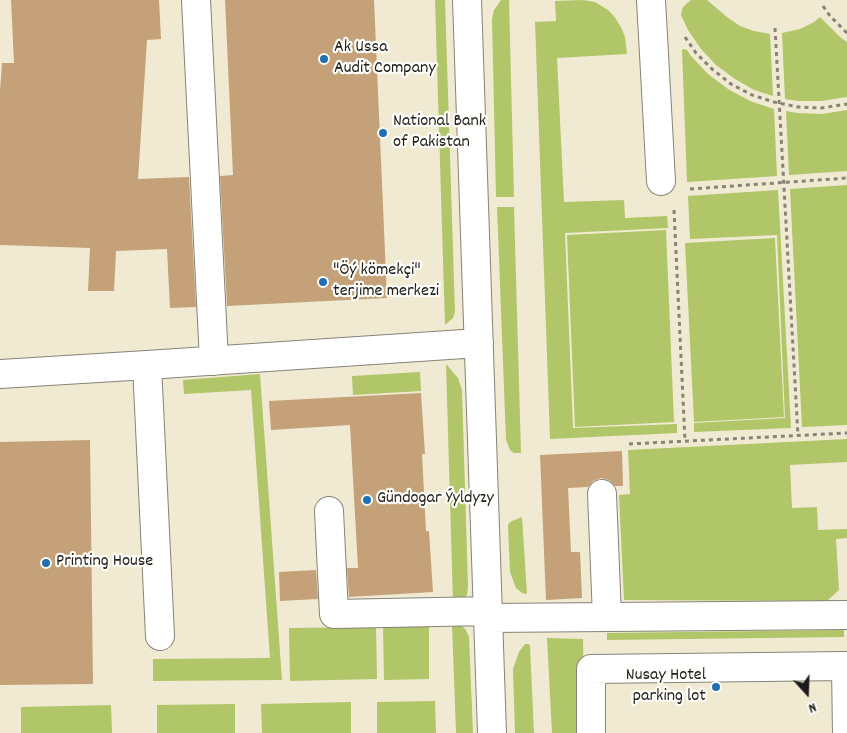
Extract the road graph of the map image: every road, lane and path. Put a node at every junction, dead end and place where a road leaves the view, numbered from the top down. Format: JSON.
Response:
{"nodes":[{"id":1,"x":196,"y":0,"type":"edge"},
{"id":2,"x":467,"y":0,"type":"edge"},
{"id":3,"x":651,"y":0,"type":"edge"},
{"id":4,"x":823,"y":6,"type":"dead end"},
{"id":5,"x":775,"y":28,"type":"dead end"},
{"id":6,"x":680,"y":32,"type":"dead end"},
{"id":7,"x":847,"y":32,"type":"edge"},
{"id":8,"x":780,"y":104,"type":"junction"},
{"id":9,"x":847,"y":104,"type":"edge"},
{"id":10,"x":847,"y":178,"type":"edge"},
{"id":11,"x":784,"y":182,"type":"junction"},
{"id":12,"x":667,"y":186,"type":"junction"},
{"id":13,"x":479,"y":343,"type":"junction"},
{"id":14,"x":214,"y":361,"type":"junction"},
{"id":15,"x":147,"y":365,"type":"junction"},
{"id":16,"x":0,"y":374,"type":"edge"},
{"id":17,"x":847,"y":433,"type":"edge"},
{"id":18,"x":798,"y":436,"type":"junction"},
{"id":19,"x":685,"y":441,"type":"junction"},
{"id":20,"x":629,"y":444,"type":"dead end"},
{"id":21,"x":602,"y":494,"type":"dead end"},
{"id":22,"x":329,"y":511,"type":"dead end"},
{"id":23,"x":488,"y":614,"type":"junction"},
{"id":24,"x":847,"y":615,"type":"edge"},
{"id":25,"x":607,"y":616,"type":"junction"},
{"id":26,"x":160,"y":636,"type":"dead end"},
{"id":27,"x":492,"y":733,"type":"edge"},
{"id":28,"x":592,"y":733,"type":"edge"},
{"id":29,"x":847,"y":733,"type":"edge"}],
"edges":[{"from":1,"to":14,"type":"street"},
{"from":2,"to":13,"type":"street"},
{"from":3,"to":12,"type":"street"},
{"from":4,"to":7,"type":"path"},
{"from":5,"to":8,"type":"path"},
{"from":6,"to":8,"type":"path"},
{"from":8,"to":9,"type":"path"},
{"from":8,"to":11,"type":"path"},
{"from":10,"to":11,"type":"path"},
{"from":11,"to":12,"type":"path"},
{"from":11,"to":18,"type":"path"},
{"from":12,"to":19,"type":"path"},
{"from":13,"to":14,"type":"street"},
{"from":13,"to":23,"type":"street"},
{"from":14,"to":15,"type":"street"},
{"from":15,"to":16,"type":"street"},
{"from":15,"to":26,"type":"street"},
{"from":17,"to":18,"type":"path"},
{"from":18,"to":19,"type":"path"},
{"from":19,"to":20,"type":"path"},
{"from":21,"to":25,"type":"street"},
{"from":22,"to":23,"type":"street"},
{"from":23,"to":25,"type":"street"},
{"from":23,"to":27,"type":"street"},
{"from":24,"to":25,"type":"street"},
{"from":28,"to":29,"type":"street"}]}
